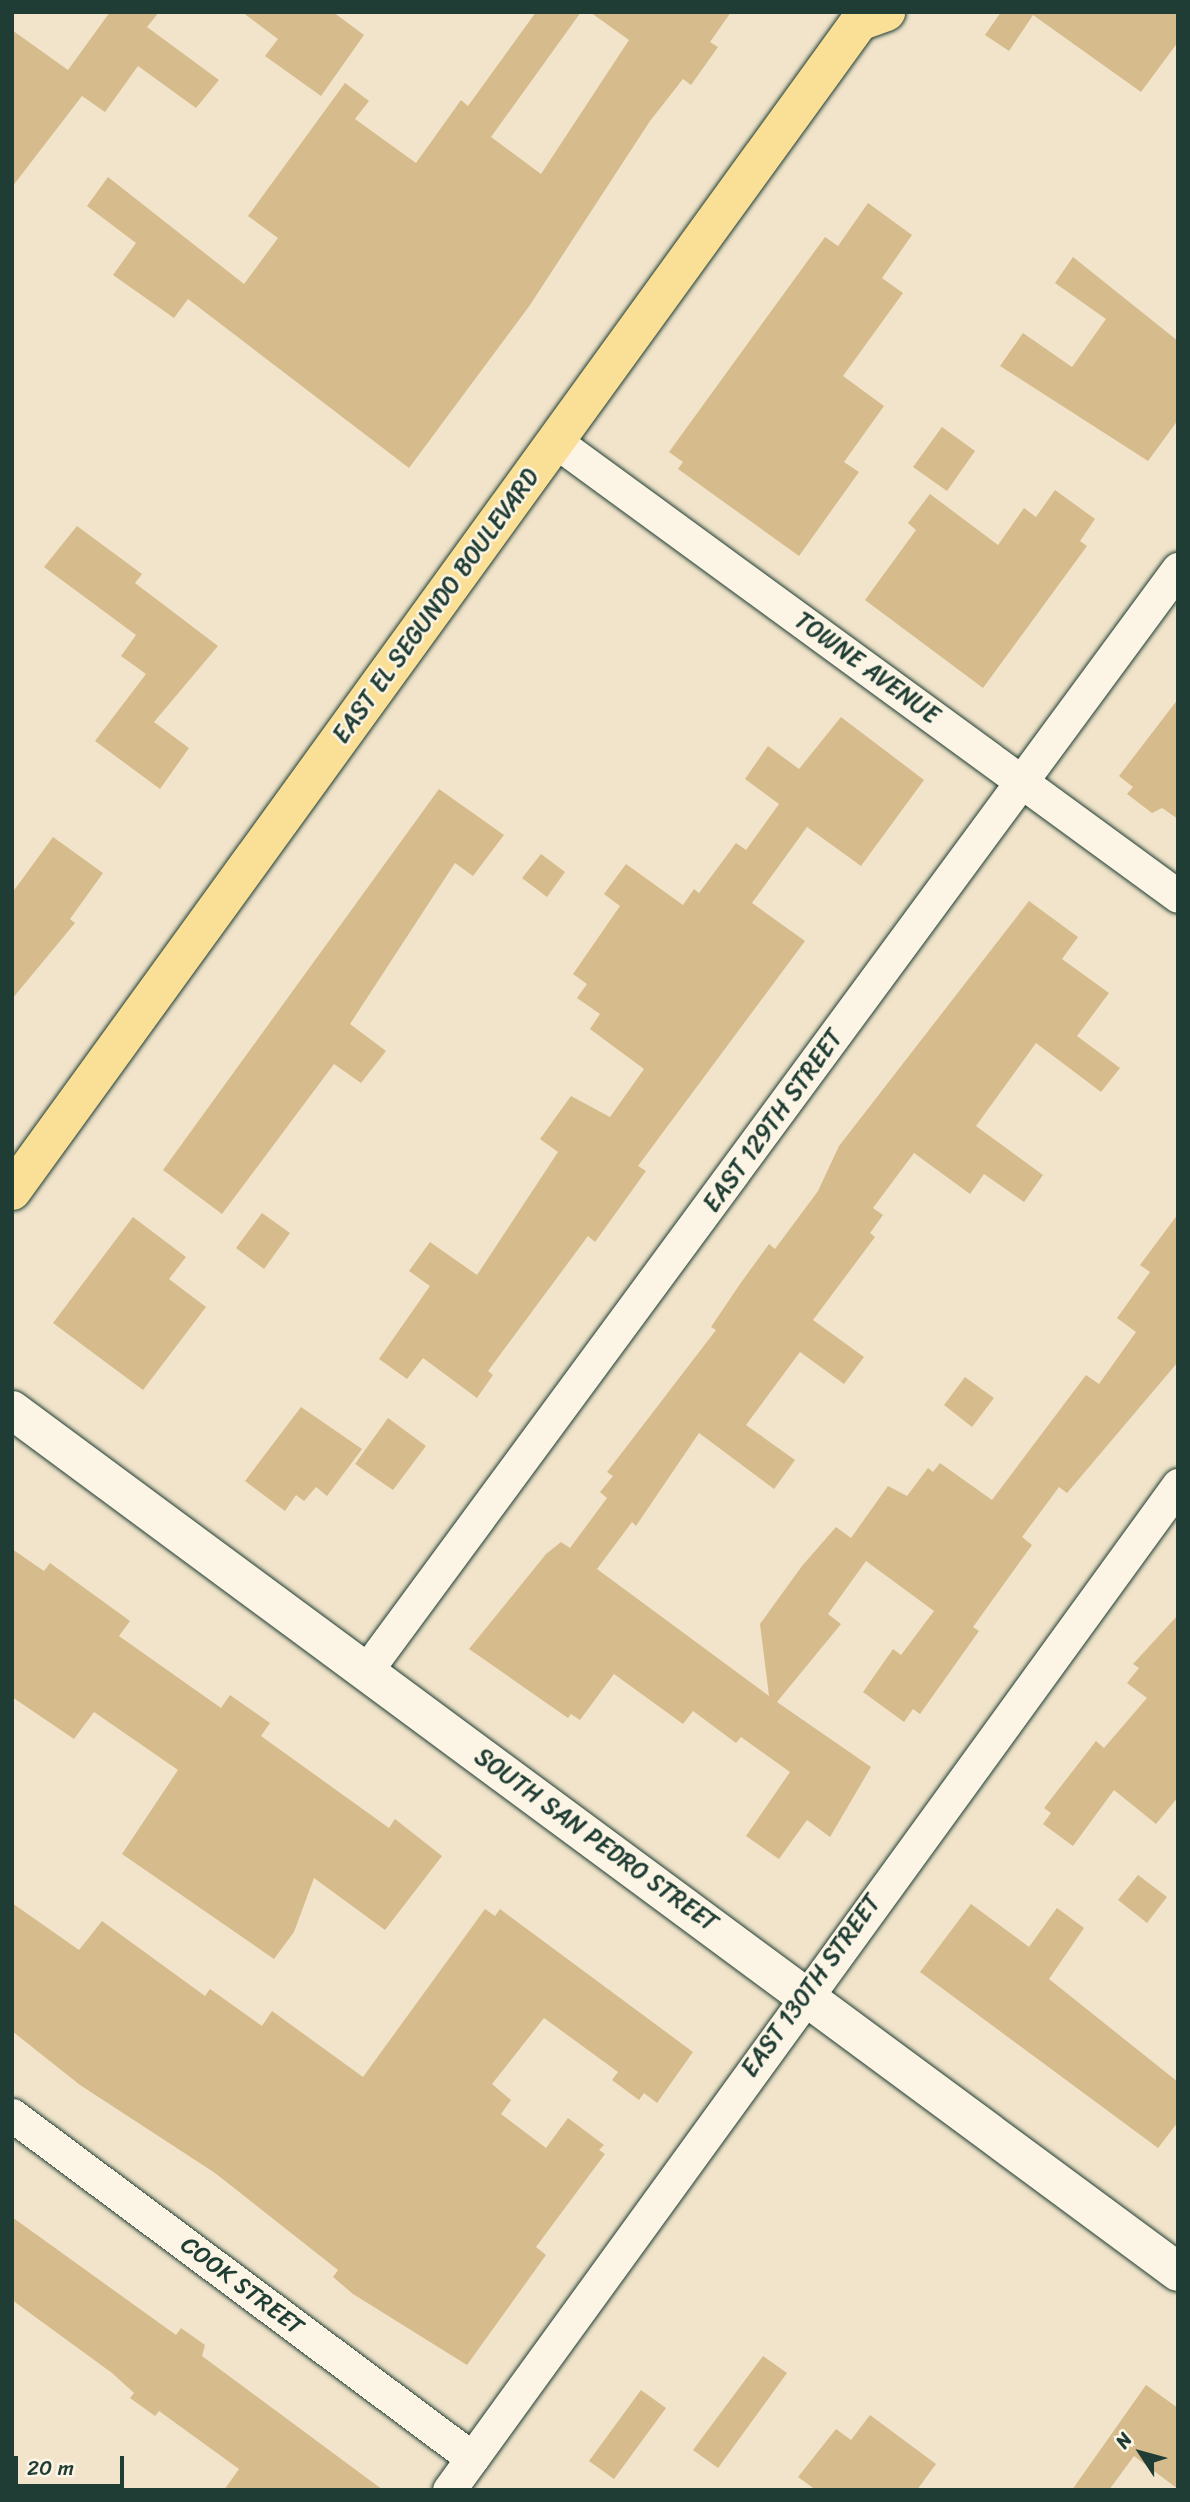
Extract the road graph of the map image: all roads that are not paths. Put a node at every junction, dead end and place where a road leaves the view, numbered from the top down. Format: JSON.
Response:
{"nodes":[{"id":1,"x":868,"y":15,"type":"edge"},
{"id":2,"x":555,"y":441,"type":"junction"},
{"id":3,"x":1178,"y":569,"type":"edge"},
{"id":4,"x":1023,"y":781,"type":"junction"},
{"id":5,"x":1178,"y":896,"type":"edge"},
{"id":6,"x":12,"y":1191,"type":"edge"},
{"id":7,"x":12,"y":1410,"type":"edge"},
{"id":8,"x":1178,"y":1485,"type":"edge"},
{"id":9,"x":366,"y":1671,"type":"junction"},
{"id":10,"x":804,"y":1995,"type":"junction"},
{"id":11,"x":12,"y":2115,"type":"edge"},
{"id":12,"x":1178,"y":2272,"type":"edge"},
{"id":13,"x":472,"y":2458,"type":"junction"},
{"id":14,"x":449,"y":2490,"type":"edge"}],
"edges":[{"from":1,"to":2,"type":"main road","name":"EAST EL SEGUNDO BOULEVARD"},
{"from":2,"to":4,"type":"street","name":"TOWNE AVENUE"},
{"from":2,"to":6,"type":"main road","name":"EAST EL SEGUNDO BOULEVARD"},
{"from":3,"to":4,"type":"street","name":"EAST 129TH STREET"},
{"from":4,"to":5,"type":"street","name":"TOWNE AVENUE"},
{"from":4,"to":9,"type":"street","name":"EAST 129TH STREET"},
{"from":7,"to":9,"type":"street","name":"SOUTH SAN PEDRO STREET"},
{"from":8,"to":10,"type":"street","name":"EAST 130TH STREET"},
{"from":9,"to":10,"type":"street","name":"SOUTH SAN PEDRO STREET"},
{"from":10,"to":12,"type":"street","name":"SOUTH SAN PEDRO STREET"},
{"from":10,"to":13,"type":"street","name":"EAST 130TH STREET"},
{"from":11,"to":13,"type":"street","name":"COOK STREET"},
{"from":13,"to":14,"type":"street","name":"EAST 130TH STREET"}]}
